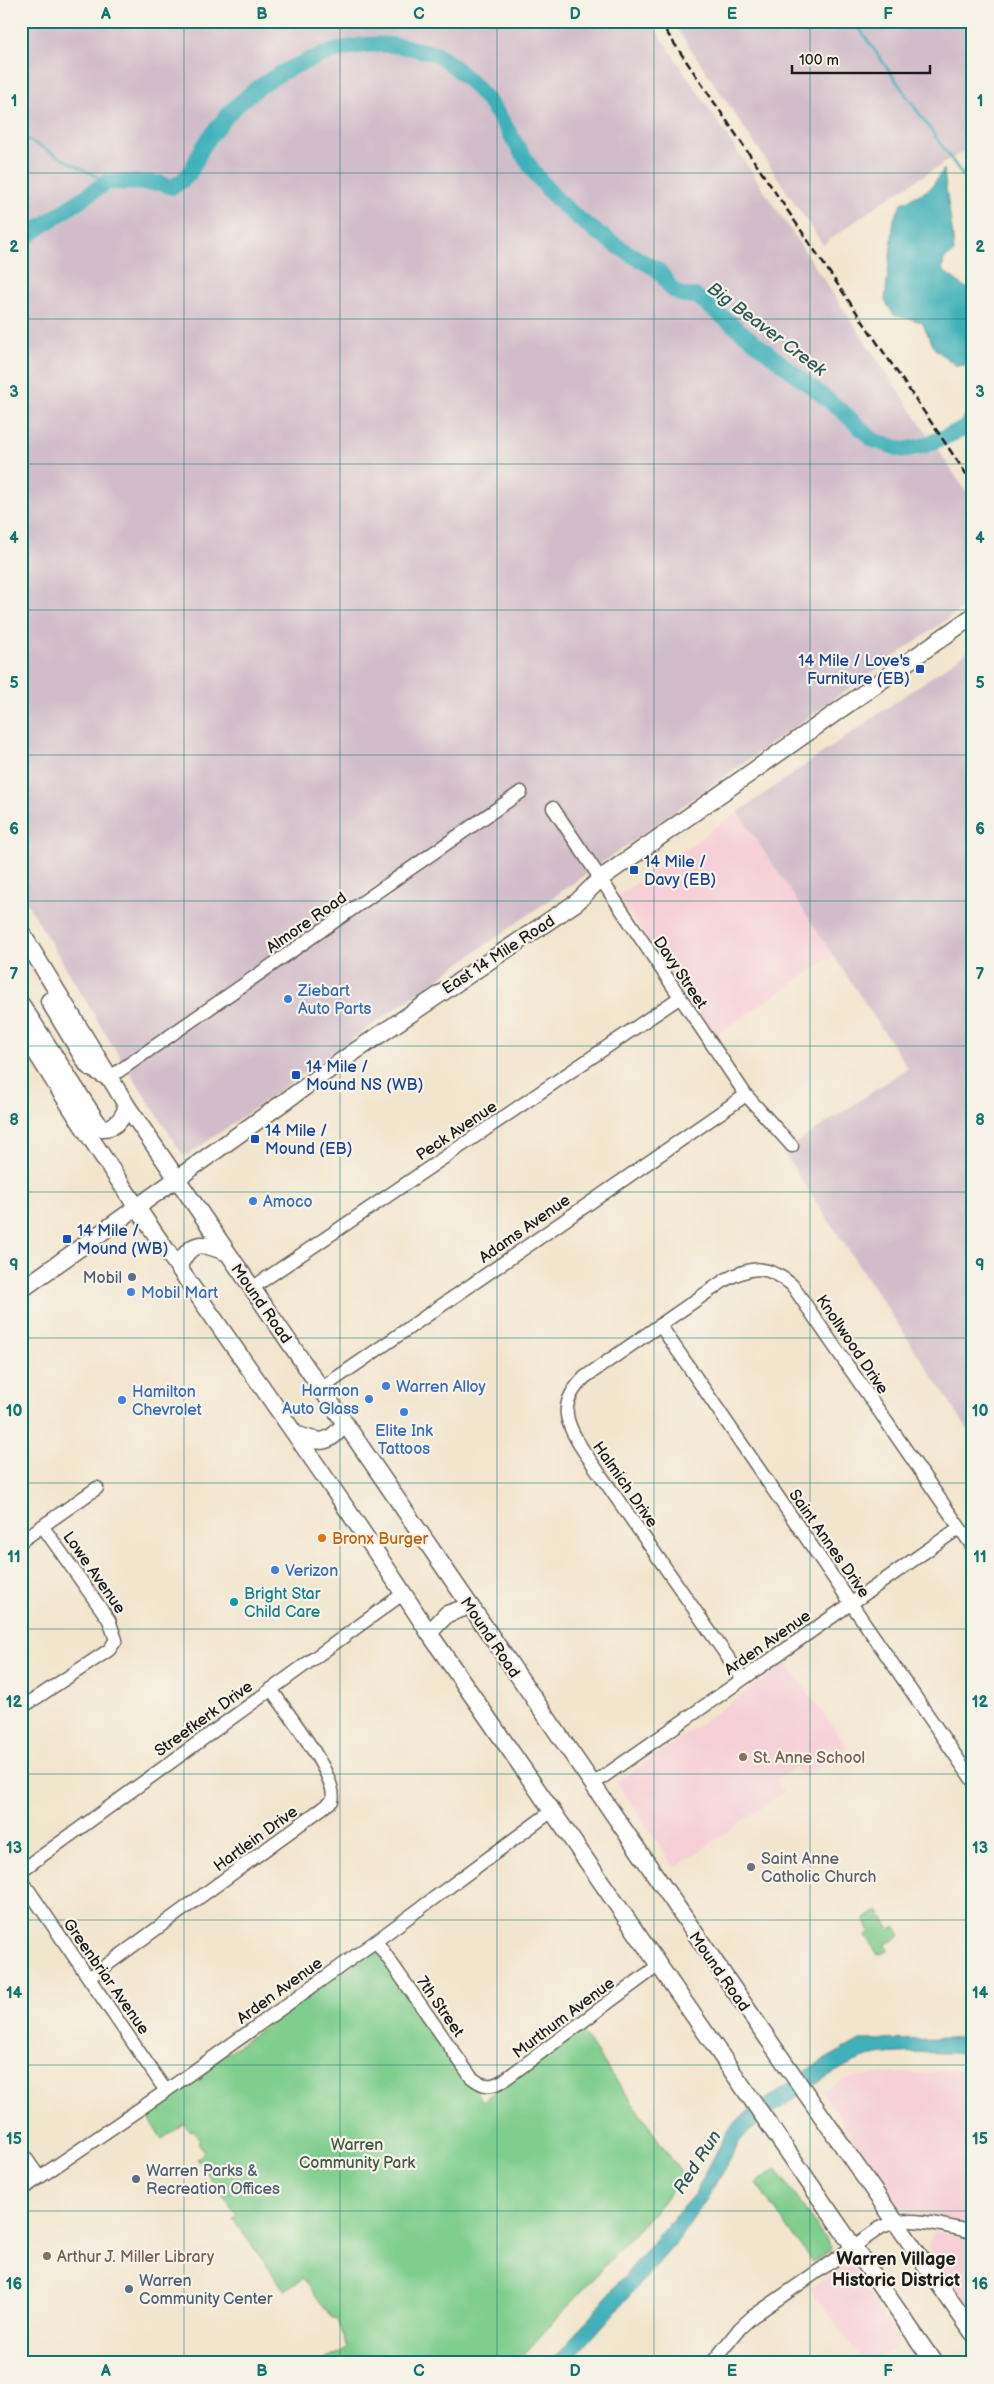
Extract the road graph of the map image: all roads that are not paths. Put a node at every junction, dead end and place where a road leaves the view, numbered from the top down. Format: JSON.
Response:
{"nodes":[{"id":1,"x":973,"y":616,"type":"edge"},
{"id":2,"x":521,"y":792,"type":"dead end"},
{"id":3,"x":554,"y":808,"type":"dead end"},
{"id":4,"x":600,"y":879,"type":"junction"},
{"id":5,"x":21,"y":932,"type":"edge"},
{"id":6,"x":21,"y":954,"type":"edge"},
{"id":7,"x":679,"y":998,"type":"junction"},
{"id":8,"x":22,"y":1007,"type":"edge"},
{"id":9,"x":21,"y":1028,"type":"edge"},
{"id":10,"x":109,"y":1078,"type":"junction"},
{"id":11,"x":746,"y":1095,"type":"junction"},
{"id":12,"x":127,"y":1106,"type":"junction"},
{"id":13,"x":792,"y":1146,"type":"dead end"},
{"id":14,"x":176,"y":1178,"type":"junction"},
{"id":15,"x":138,"y":1206,"type":"junction"},
{"id":16,"x":228,"y":1253,"type":"junction"},
{"id":17,"x":179,"y":1266,"type":"junction"},
{"id":18,"x":252,"y":1288,"type":"junction"},
{"id":19,"x":21,"y":1290,"type":"edge"},
{"id":20,"x":660,"y":1325,"type":"junction"},
{"id":21,"x":322,"y":1388,"type":"junction"},
{"id":22,"x":345,"y":1423,"type":"junction"},
{"id":23,"x":295,"y":1434,"type":"junction"},
{"id":24,"x":97,"y":1488,"type":"dead end"},
{"id":25,"x":43,"y":1527,"type":"junction"},
{"id":26,"x":959,"y":1528,"type":"junction"},
{"id":27,"x":21,"y":1541,"type":"edge"},
{"id":28,"x":973,"y":1547,"type":"edge"},
{"id":29,"x":404,"y":1593,"type":"junction"},
{"id":30,"x":851,"y":1603,"type":"junction"},
{"id":31,"x":470,"y":1606,"type":"junction"},
{"id":32,"x":429,"y":1633,"type":"junction"},
{"id":33,"x":743,"y":1679,"type":"junction"},
{"id":34,"x":271,"y":1689,"type":"junction"},
{"id":35,"x":21,"y":1708,"type":"edge"},
{"id":36,"x":973,"y":1780,"type":"edge"},
{"id":37,"x":593,"y":1784,"type":"junction"},
{"id":38,"x":552,"y":1811,"type":"junction"},
{"id":39,"x":21,"y":1871,"type":"edge"},
{"id":40,"x":21,"y":1879,"type":"edge"},
{"id":41,"x":32,"y":1896,"type":"junction"},
{"id":42,"x":21,"y":1904,"type":"edge"},
{"id":43,"x":376,"y":1941,"type":"junction"},
{"id":44,"x":659,"y":1965,"type":"junction"},
{"id":45,"x":89,"y":1978,"type":"junction"},
{"id":46,"x":484,"y":2086,"type":"joint"},
{"id":47,"x":166,"y":2091,"type":"junction"},
{"id":48,"x":21,"y":2150,"type":"edge"},
{"id":49,"x":39,"y":2177,"type":"junction"},
{"id":50,"x":21,"y":2190,"type":"edge"},
{"id":51,"x":894,"y":2222,"type":"junction"},
{"id":52,"x":973,"y":2232,"type":"edge"},
{"id":53,"x":852,"y":2246,"type":"junction"},
{"id":54,"x":973,"y":2333,"type":"edge"},
{"id":55,"x":712,"y":2363,"type":"edge"},
{"id":56,"x":934,"y":2363,"type":"edge"}],
"edges":[{"from":1,"to":4,"type":"main road","name":"East 14 Mile Road"},
{"from":2,"to":10,"type":"street","name":"Almore Road"},
{"from":3,"to":4,"type":"street","name":"Davy Street"},
{"from":4,"to":7,"type":"street","name":"Davy Street"},
{"from":4,"to":14,"type":"main road","name":"East 14 Mile Road"},
{"from":5,"to":10,"type":"main road","name":"Mound Road"},
{"from":6,"to":10,"type":"main road"},
{"from":7,"to":11,"type":"street","name":"Davy Street"},
{"from":7,"to":18,"type":"street","name":"Peck Avenue"},
{"from":8,"to":12,"type":"main road"},
{"from":9,"to":15,"type":"main road"},
{"from":10,"to":12,"type":"main road","name":"Mound Road"},
{"from":11,"to":13,"type":"street","name":"Davy Street"},
{"from":11,"to":21,"type":"street","name":"Adams Avenue"},
{"from":12,"to":14,"type":"main road","name":"Mound Road"},
{"from":14,"to":15,"type":"main road","name":"East 14 Mile Road"},
{"from":14,"to":16,"type":"main road","name":"Mound Road"},
{"from":15,"to":17,"type":"main road"},
{"from":15,"to":19,"type":"main road","name":"East 14 Mile Road"},
{"from":16,"to":17,"type":"main road"},
{"from":16,"to":18,"type":"main road","name":"Mound Road"},
{"from":17,"to":23,"type":"main road"},
{"from":18,"to":21,"type":"main road","name":"Mound Road"},
{"from":20,"to":26,"type":"street","name":"Knollwood Drive"},
{"from":20,"to":30,"type":"street","name":"Saint Annes Drive"},
{"from":20,"to":33,"type":"street","name":"Halmich Drive"},
{"from":21,"to":22,"type":"main road","name":"Mound Road"},
{"from":22,"to":23,"type":"main road"},
{"from":22,"to":31,"type":"main road","name":"Mound Road"},
{"from":23,"to":29,"type":"main road"},
{"from":24,"to":25,"type":"street"},
{"from":25,"to":27,"type":"street"},
{"from":25,"to":35,"type":"street","name":"Lowe Avenue"},
{"from":26,"to":28,"type":"street","name":"Knollwood Drive"},
{"from":26,"to":30,"type":"street","name":"Arden Avenue"},
{"from":29,"to":32,"type":"main road"},
{"from":29,"to":34,"type":"street","name":"Streefkerk Drive"},
{"from":30,"to":33,"type":"street","name":"Arden Avenue"},
{"from":30,"to":36,"type":"street","name":"Saint Annes Drive"},
{"from":31,"to":32,"type":"main road"},
{"from":31,"to":37,"type":"main road","name":"Mound Road"},
{"from":32,"to":38,"type":"main road"},
{"from":33,"to":37,"type":"street","name":"Arden Avenue"},
{"from":34,"to":39,"type":"street","name":"Streefkerk Drive"},
{"from":34,"to":45,"type":"street","name":"Hartlein Drive"},
{"from":37,"to":51,"type":"main road","name":"Mound Road"},
{"from":38,"to":43,"type":"street","name":"Arden Avenue"},
{"from":38,"to":44,"type":"main road"},
{"from":40,"to":41,"type":"street","name":"Greenbriar Avenue"},
{"from":41,"to":42,"type":"street"},
{"from":41,"to":45,"type":"street","name":"Greenbriar Avenue"},
{"from":43,"to":46,"type":"street","name":"7th Street"},
{"from":43,"to":47,"type":"street","name":"Arden Avenue"},
{"from":44,"to":46,"type":"street","name":"Murthum Avenue"},
{"from":44,"to":53,"type":"main road"},
{"from":45,"to":47,"type":"street","name":"Greenbriar Avenue"},
{"from":47,"to":49,"type":"street","name":"Arden Avenue"},
{"from":48,"to":49,"type":"street"},
{"from":49,"to":50,"type":"street","name":"Arden Avenue"},
{"from":51,"to":52,"type":"street"},
{"from":51,"to":53,"type":"street"},
{"from":51,"to":54,"type":"main road","name":"Mound Road"},
{"from":53,"to":55,"type":"street"},
{"from":53,"to":56,"type":"main road"}]}
